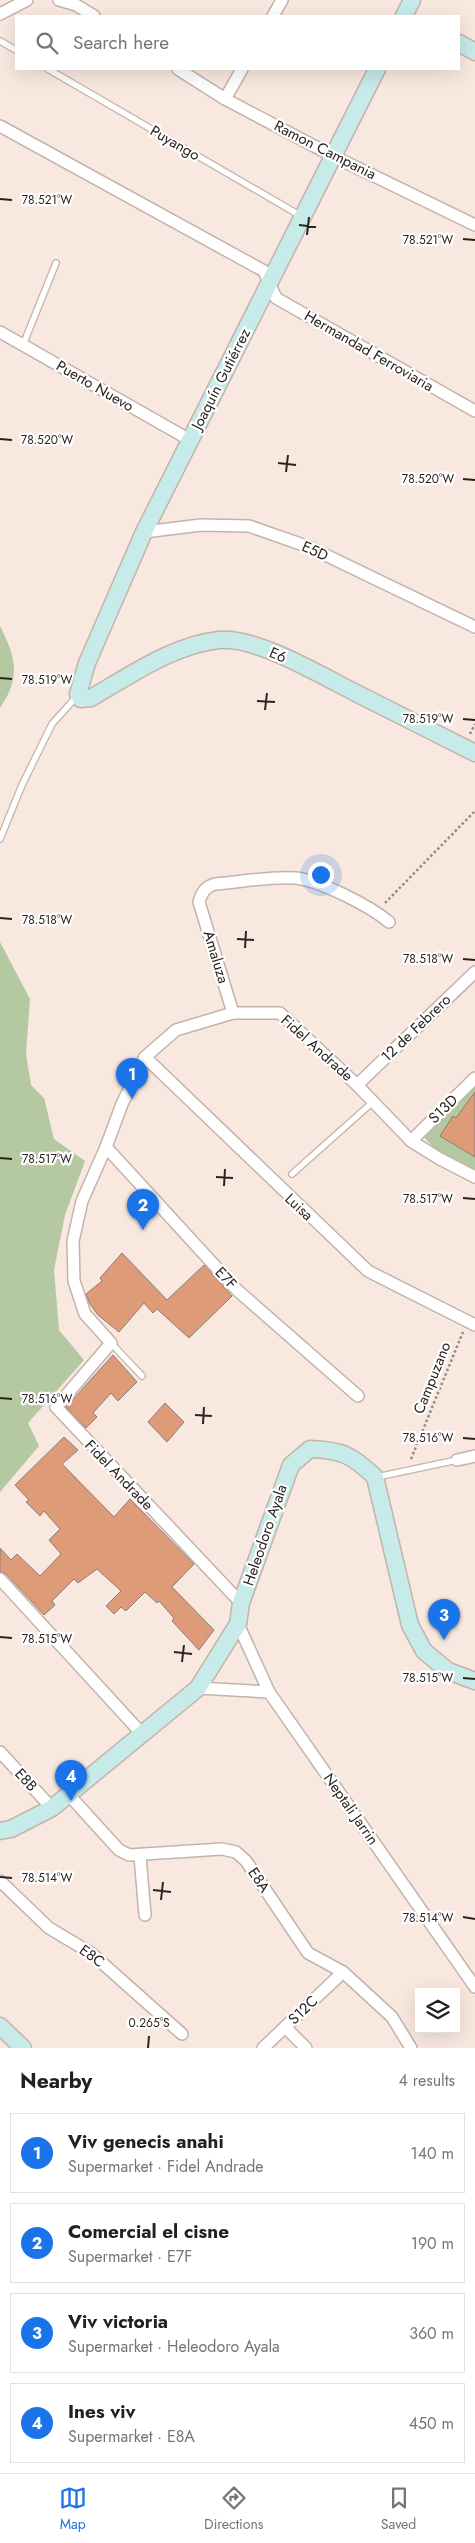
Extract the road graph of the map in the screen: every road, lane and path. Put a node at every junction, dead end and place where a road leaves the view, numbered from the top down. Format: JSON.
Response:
{"nodes":[{"id":1,"x":27,"y":0,"type":"edge"},
{"id":2,"x":59,"y":0,"type":"edge"},
{"id":3,"x":282,"y":0,"type":"edge"},
{"id":4,"x":0,"y":14,"type":"edge"},
{"id":5,"x":92,"y":15,"type":"edge"},
{"id":6,"x":274,"y":15,"type":"edge"},
{"id":7,"x":0,"y":41,"type":"edge"},
{"id":8,"x":460,"y":44,"type":"edge"},
{"id":9,"x":15,"y":49,"type":"edge"},
{"id":10,"x":475,"y":52,"type":"edge"},
{"id":11,"x":50,"y":70,"type":"edge"},
{"id":12,"x":180,"y":70,"type":"edge"},
{"id":13,"x":241,"y":70,"type":"edge"},
{"id":14,"x":376,"y":70,"type":"edge"},
{"id":15,"x":225,"y":98,"type":"junction"},
{"id":16,"x":0,"y":126,"type":"edge"},
{"id":17,"x":333,"y":156,"type":"junction"},
{"id":18,"x":303,"y":217,"type":"junction"},
{"id":19,"x":475,"y":225,"type":"edge"},
{"id":20,"x":56,"y":263,"type":"dead end"},
{"id":21,"x":269,"y":284,"type":"junction"},
{"id":22,"x":0,"y":332,"type":"edge"},
{"id":23,"x":23,"y":345,"type":"junction"},
{"id":24,"x":475,"y":411,"type":"edge"},
{"id":25,"x":190,"y":440,"type":"junction"},
{"id":26,"x":144,"y":532,"type":"junction"},
{"id":27,"x":475,"y":626,"type":"edge"},
{"id":28,"x":78,"y":694,"type":"junction"},
{"id":29,"x":475,"y":752,"type":"edge"},
{"id":30,"x":475,"y":811,"type":"edge"},
{"id":31,"x":0,"y":839,"type":"edge"},
{"id":32,"x":376,"y":912,"type":"junction"},
{"id":33,"x":390,"y":922,"type":"dead end"},
{"id":34,"x":475,"y":972,"type":"edge"},
{"id":35,"x":233,"y":1012,"type":"junction"},
{"id":36,"x":145,"y":1057,"type":"junction"},
{"id":37,"x":475,"y":1078,"type":"edge"},
{"id":38,"x":357,"y":1085,"type":"junction"},
{"id":39,"x":374,"y":1101,"type":"junction"},
{"id":40,"x":411,"y":1141,"type":"junction"},
{"id":41,"x":106,"y":1147,"type":"junction"},
{"id":42,"x":292,"y":1174,"type":"dead end"},
{"id":43,"x":475,"y":1177,"type":"edge"},
{"id":44,"x":471,"y":1323,"type":"edge"},
{"id":45,"x":111,"y":1342,"type":"junction"},
{"id":46,"x":142,"y":1376,"type":"dead end"},
{"id":47,"x":358,"y":1396,"type":"dead end"},
{"id":48,"x":475,"y":1456,"type":"edge"},
{"id":49,"x":457,"y":1460,"type":"joint"},
{"id":50,"x":406,"y":1470,"type":"junction"},
{"id":51,"x":375,"y":1477,"type":"junction"},
{"id":52,"x":0,"y":1579,"type":"edge"},
{"id":53,"x":241,"y":1603,"type":"junction"},
{"id":54,"x":238,"y":1624,"type":"junction"},
{"id":55,"x":475,"y":1681,"type":"edge"},
{"id":56,"x":198,"y":1688,"type":"junction"},
{"id":57,"x":269,"y":1692,"type":"junction"},
{"id":58,"x":143,"y":1735,"type":"junction"},
{"id":59,"x":0,"y":1752,"type":"edge"},
{"id":60,"x":68,"y":1795,"type":"junction"},
{"id":61,"x":52,"y":1808,"type":"junction"},
{"id":62,"x":0,"y":1832,"type":"edge"},
{"id":63,"x":140,"y":1856,"type":"junction"},
{"id":64,"x":0,"y":1882,"type":"edge"},
{"id":65,"x":145,"y":1914,"type":"dead end"},
{"id":66,"x":343,"y":1972,"type":"junction"},
{"id":67,"x":475,"y":1987,"type":"edge"},
{"id":68,"x":0,"y":2026,"type":"edge"},
{"id":69,"x":285,"y":2027,"type":"junction"},
{"id":70,"x":182,"y":2034,"type":"dead end"},
{"id":71,"x":23,"y":2048,"type":"edge"},
{"id":72,"x":263,"y":2048,"type":"edge"},
{"id":73,"x":306,"y":2048,"type":"edge"},
{"id":74,"x":411,"y":2048,"type":"edge"}],
"edges":[{"from":1,"to":4,"type":"street"},
{"from":2,"to":5,"type":"street"},
{"from":3,"to":6,"type":"street"},
{"from":7,"to":9,"type":"lane"},
{"from":8,"to":10,"type":"street"},
{"from":11,"to":18,"type":"lane","name":"Puyango"},
{"from":12,"to":15,"type":"street","name":"Ramon Campania"},
{"from":13,"to":15,"type":"street"},
{"from":14,"to":17,"type":"street","name":"Joaquín Gutiérrez"},
{"from":15,"to":17,"type":"street","name":"Ramon Campania"},
{"from":16,"to":21,"type":"street"},
{"from":17,"to":18,"type":"street","name":"Joaquín Gutiérrez"},
{"from":17,"to":19,"type":"street","name":"Ramon Campania"},
{"from":18,"to":21,"type":"street","name":"Joaquín Gutiérrez"},
{"from":20,"to":23,"type":"lane"},
{"from":21,"to":24,"type":"street","name":"Hermandad Ferroviaria"},
{"from":21,"to":25,"type":"street","name":"Joaquín Gutiérrez"},
{"from":22,"to":23,"type":"street","name":"Puerto Nuevo"},
{"from":23,"to":25,"type":"street","name":"Puerto Nuevo"},
{"from":25,"to":26,"type":"street","name":"Joaquín Gutiérrez"},
{"from":26,"to":27,"type":"street","name":"E5D"},
{"from":26,"to":28,"type":"street","name":"Joaquín Gutiérrez"},
{"from":28,"to":29,"type":"street","name":"E6"},
{"from":28,"to":31,"type":"lane"},
{"from":30,"to":32,"type":"path"},
{"from":32,"to":33,"type":"street"},
{"from":32,"to":35,"type":"street","name":"Amaluza"},
{"from":34,"to":38,"type":"street","name":"12 de Febrero"},
{"from":35,"to":36,"type":"street","name":"Fidel Andrade"},
{"from":35,"to":38,"type":"street","name":"Fidel Andrade"},
{"from":36,"to":41,"type":"street","name":"Fidel Andrade"},
{"from":36,"to":44,"type":"street","name":"Luisa"},
{"from":37,"to":40,"type":"street","name":"S13D"},
{"from":38,"to":39,"type":"street","name":"Fidel Andrade"},
{"from":39,"to":40,"type":"street","name":"Fidel Andrade"},
{"from":39,"to":42,"type":"lane"},
{"from":40,"to":43,"type":"street","name":"Fidel Andrade"},
{"from":41,"to":45,"type":"street","name":"Fidel Andrade"},
{"from":41,"to":47,"type":"street","name":"E7F"},
{"from":44,"to":50,"type":"path","name":"Campuzano"},
{"from":45,"to":46,"type":"lane"},
{"from":45,"to":53,"type":"street","name":"Fidel Andrade"},
{"from":48,"to":49,"type":"street"},
{"from":49,"to":50,"type":"lane"},
{"from":50,"to":51,"type":"lane"},
{"from":51,"to":53,"type":"street","name":"Heleodoro Ayala"},
{"from":51,"to":55,"type":"street"},
{"from":52,"to":58,"type":"street"},
{"from":53,"to":54,"type":"street","name":"Heleodoro Ayala"},
{"from":54,"to":56,"type":"street","name":"Heleodoro Ayala"},
{"from":54,"to":57,"type":"street","name":"Neptali Jarrin"},
{"from":56,"to":57,"type":"street"},
{"from":56,"to":58,"type":"street","name":"Heleodoro Ayala"},
{"from":57,"to":67,"type":"street","name":"Neptali Jarrin"},
{"from":58,"to":60,"type":"street","name":"Heleodoro Ayala"},
{"from":59,"to":61,"type":"street","name":"E8B"},
{"from":60,"to":61,"type":"street","name":"Heleodoro Ayala"},
{"from":60,"to":63,"type":"street","name":"E8A"},
{"from":61,"to":62,"type":"street","name":"Heleodoro Ayala"},
{"from":63,"to":65,"type":"street"},
{"from":63,"to":66,"type":"street","name":"E8A"},
{"from":64,"to":70,"type":"street","name":"E8C"},
{"from":66,"to":69,"type":"street","name":"S12C"},
{"from":66,"to":74,"type":"street","name":"E8A"},
{"from":68,"to":71,"type":"street"},
{"from":69,"to":72,"type":"street","name":"S12C"},
{"from":69,"to":73,"type":"street"}]}
